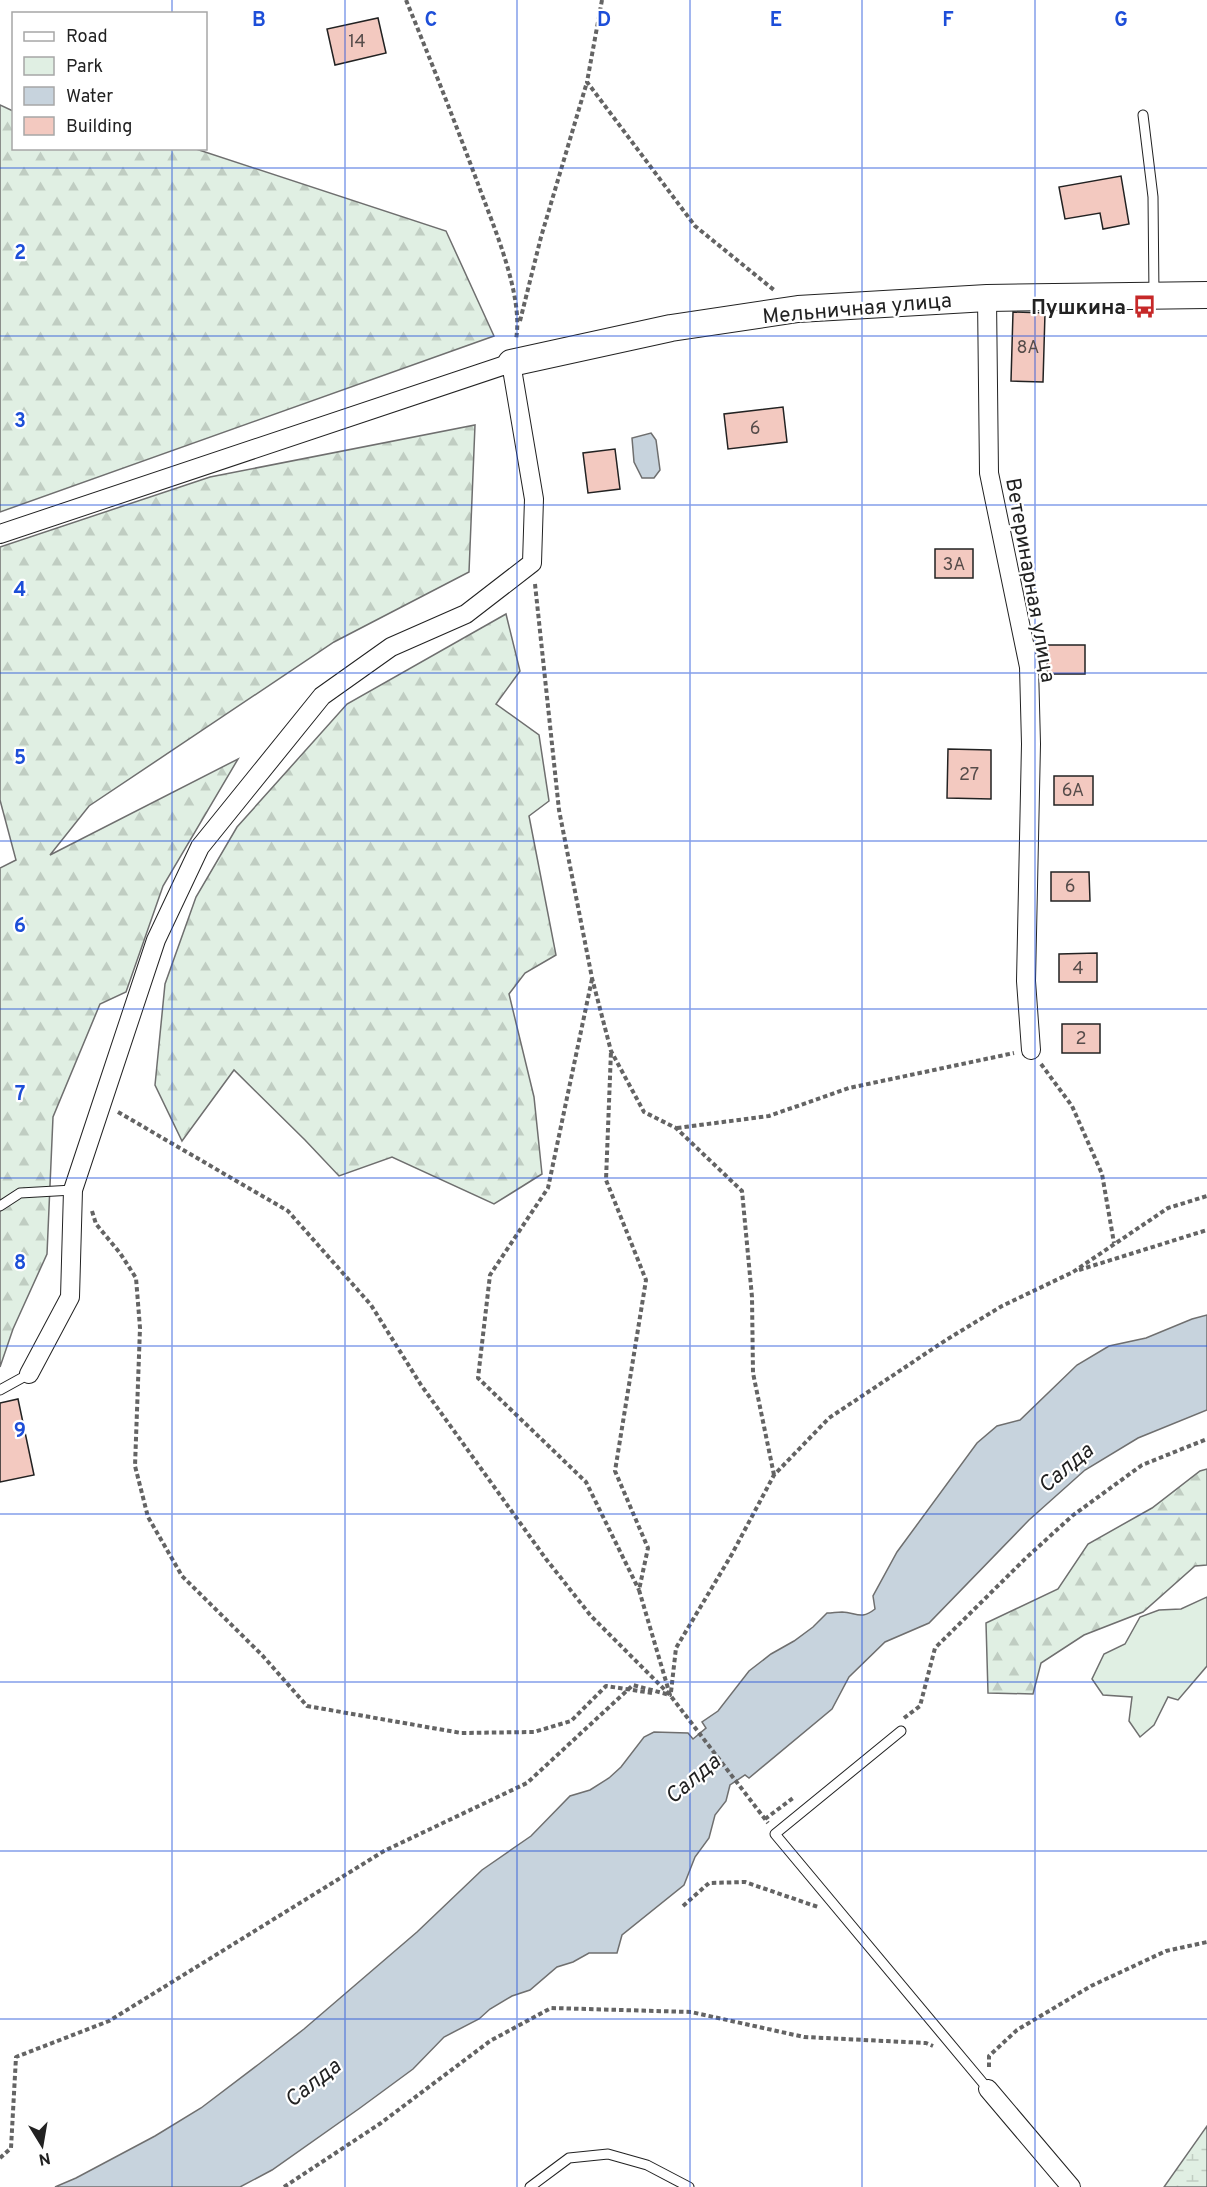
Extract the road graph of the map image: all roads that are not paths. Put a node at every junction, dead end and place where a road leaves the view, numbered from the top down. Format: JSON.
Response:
{"nodes":[{"id":1,"x":1143,"y":115,"type":"dead end"},
{"id":2,"x":1207,"y":295,"type":"edge"},
{"id":3,"x":1154,"y":296,"type":"junction"},
{"id":4,"x":987,"y":298,"type":"junction"},
{"id":5,"x":511,"y":363,"type":"junction"},
{"id":6,"x":0,"y":534,"type":"edge"},
{"id":7,"x":1031,"y":1050,"type":"road end"},
{"id":8,"x":76,"y":1183,"type":"junction"},
{"id":9,"x":0,"y":1206,"type":"edge"},
{"id":10,"x":29,"y":1374,"type":"joint"},
{"id":11,"x":0,"y":1390,"type":"edge"},
{"id":12,"x":901,"y":1731,"type":"dead end"},
{"id":13,"x":988,"y":2089,"type":"joint"},
{"id":14,"x":530,"y":2187,"type":"edge"},
{"id":15,"x":689,"y":2187,"type":"edge"},
{"id":16,"x":1071,"y":2187,"type":"edge"}],
"edges":[{"from":1,"to":3,"type":"lane"},
{"from":2,"to":3,"type":"street","name":"Мельничная улица"},
{"from":3,"to":4,"type":"street","name":"Мельничная улица"},
{"from":4,"to":5,"type":"street","name":"Мельничная улица"},
{"from":4,"to":7,"type":"street","name":"Ветеринарная улица"},
{"from":5,"to":6,"type":"street"},
{"from":5,"to":8,"type":"street"},
{"from":8,"to":9,"type":"lane"},
{"from":8,"to":10,"type":"street"},
{"from":10,"to":11,"type":"lane"},
{"from":12,"to":13,"type":"lane"},
{"from":13,"to":16,"type":"street"},
{"from":14,"to":15,"type":"lane"}]}
